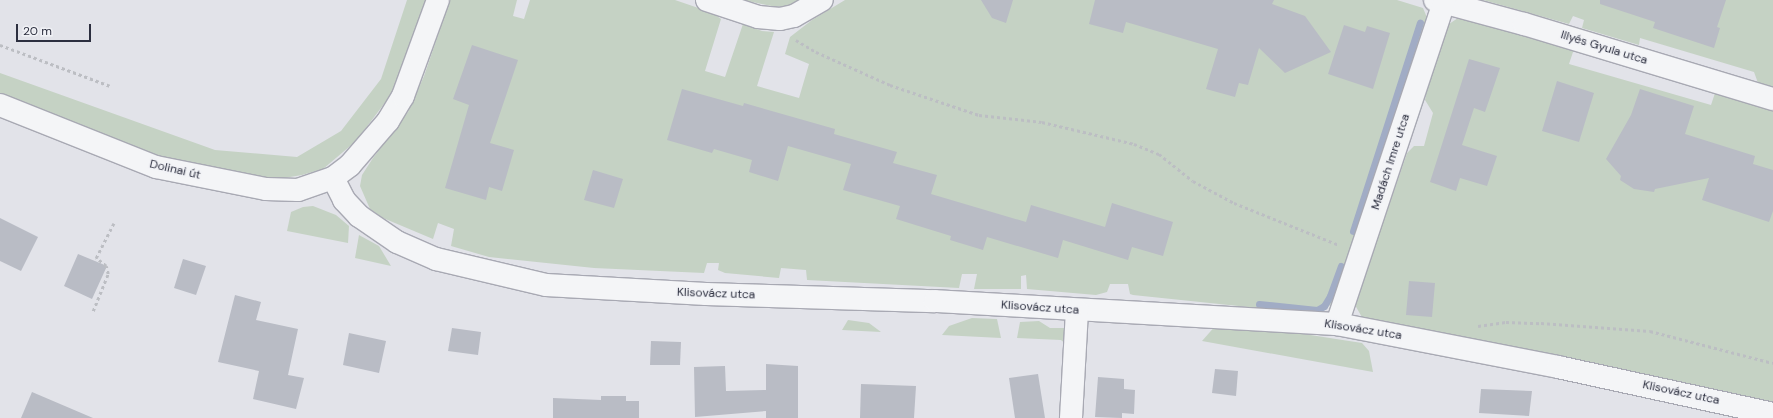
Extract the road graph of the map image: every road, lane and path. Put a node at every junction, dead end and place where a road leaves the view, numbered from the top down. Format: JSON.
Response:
{"nodes":[{"id":1,"x":438,"y":0,"type":"edge"},
{"id":2,"x":707,"y":0,"type":"edge"},
{"id":3,"x":822,"y":0,"type":"edge"},
{"id":4,"x":1441,"y":1,"type":"edge"},
{"id":5,"x":790,"y":37,"type":"dead end"},
{"id":6,"x":0,"y":45,"type":"edge"},
{"id":7,"x":110,"y":86,"type":"dead end"},
{"id":8,"x":1773,"y":99,"type":"edge"},
{"id":9,"x":0,"y":105,"type":"edge"},
{"id":10,"x":333,"y":178,"type":"junction"},
{"id":11,"x":114,"y":223,"type":"dead end"},
{"id":12,"x":1360,"y":254,"type":"junction"},
{"id":13,"x":1077,"y":310,"type":"junction"},
{"id":14,"x":93,"y":311,"type":"dead end"},
{"id":15,"x":1337,"y":324,"type":"junction"},
{"id":16,"x":1476,"y":327,"type":"dead end"},
{"id":17,"x":1773,"y":363,"type":"edge"},
{"id":18,"x":1773,"y":414,"type":"edge"},
{"id":19,"x":1071,"y":418,"type":"edge"}],
"edges":[{"from":1,"to":10,"type":"street","name":"Dolinai út"},
{"from":2,"to":3,"type":"street"},
{"from":4,"to":8,"type":"street","name":"Illyés Gyula utca"},
{"from":4,"to":12,"type":"street","name":"Madách Imre utca"},
{"from":5,"to":12,"type":"path"},
{"from":6,"to":7,"type":"path"},
{"from":9,"to":10,"type":"street","name":"Dolinai út"},
{"from":10,"to":13,"type":"street","name":"Klisovácz utca"},
{"from":11,"to":14,"type":"path"},
{"from":12,"to":15,"type":"street","name":"Madách Imre utca"},
{"from":13,"to":15,"type":"street","name":"Klisovácz utca"},
{"from":13,"to":19,"type":"street"},
{"from":15,"to":18,"type":"street","name":"Klisovácz utca"},
{"from":16,"to":17,"type":"path"}]}
